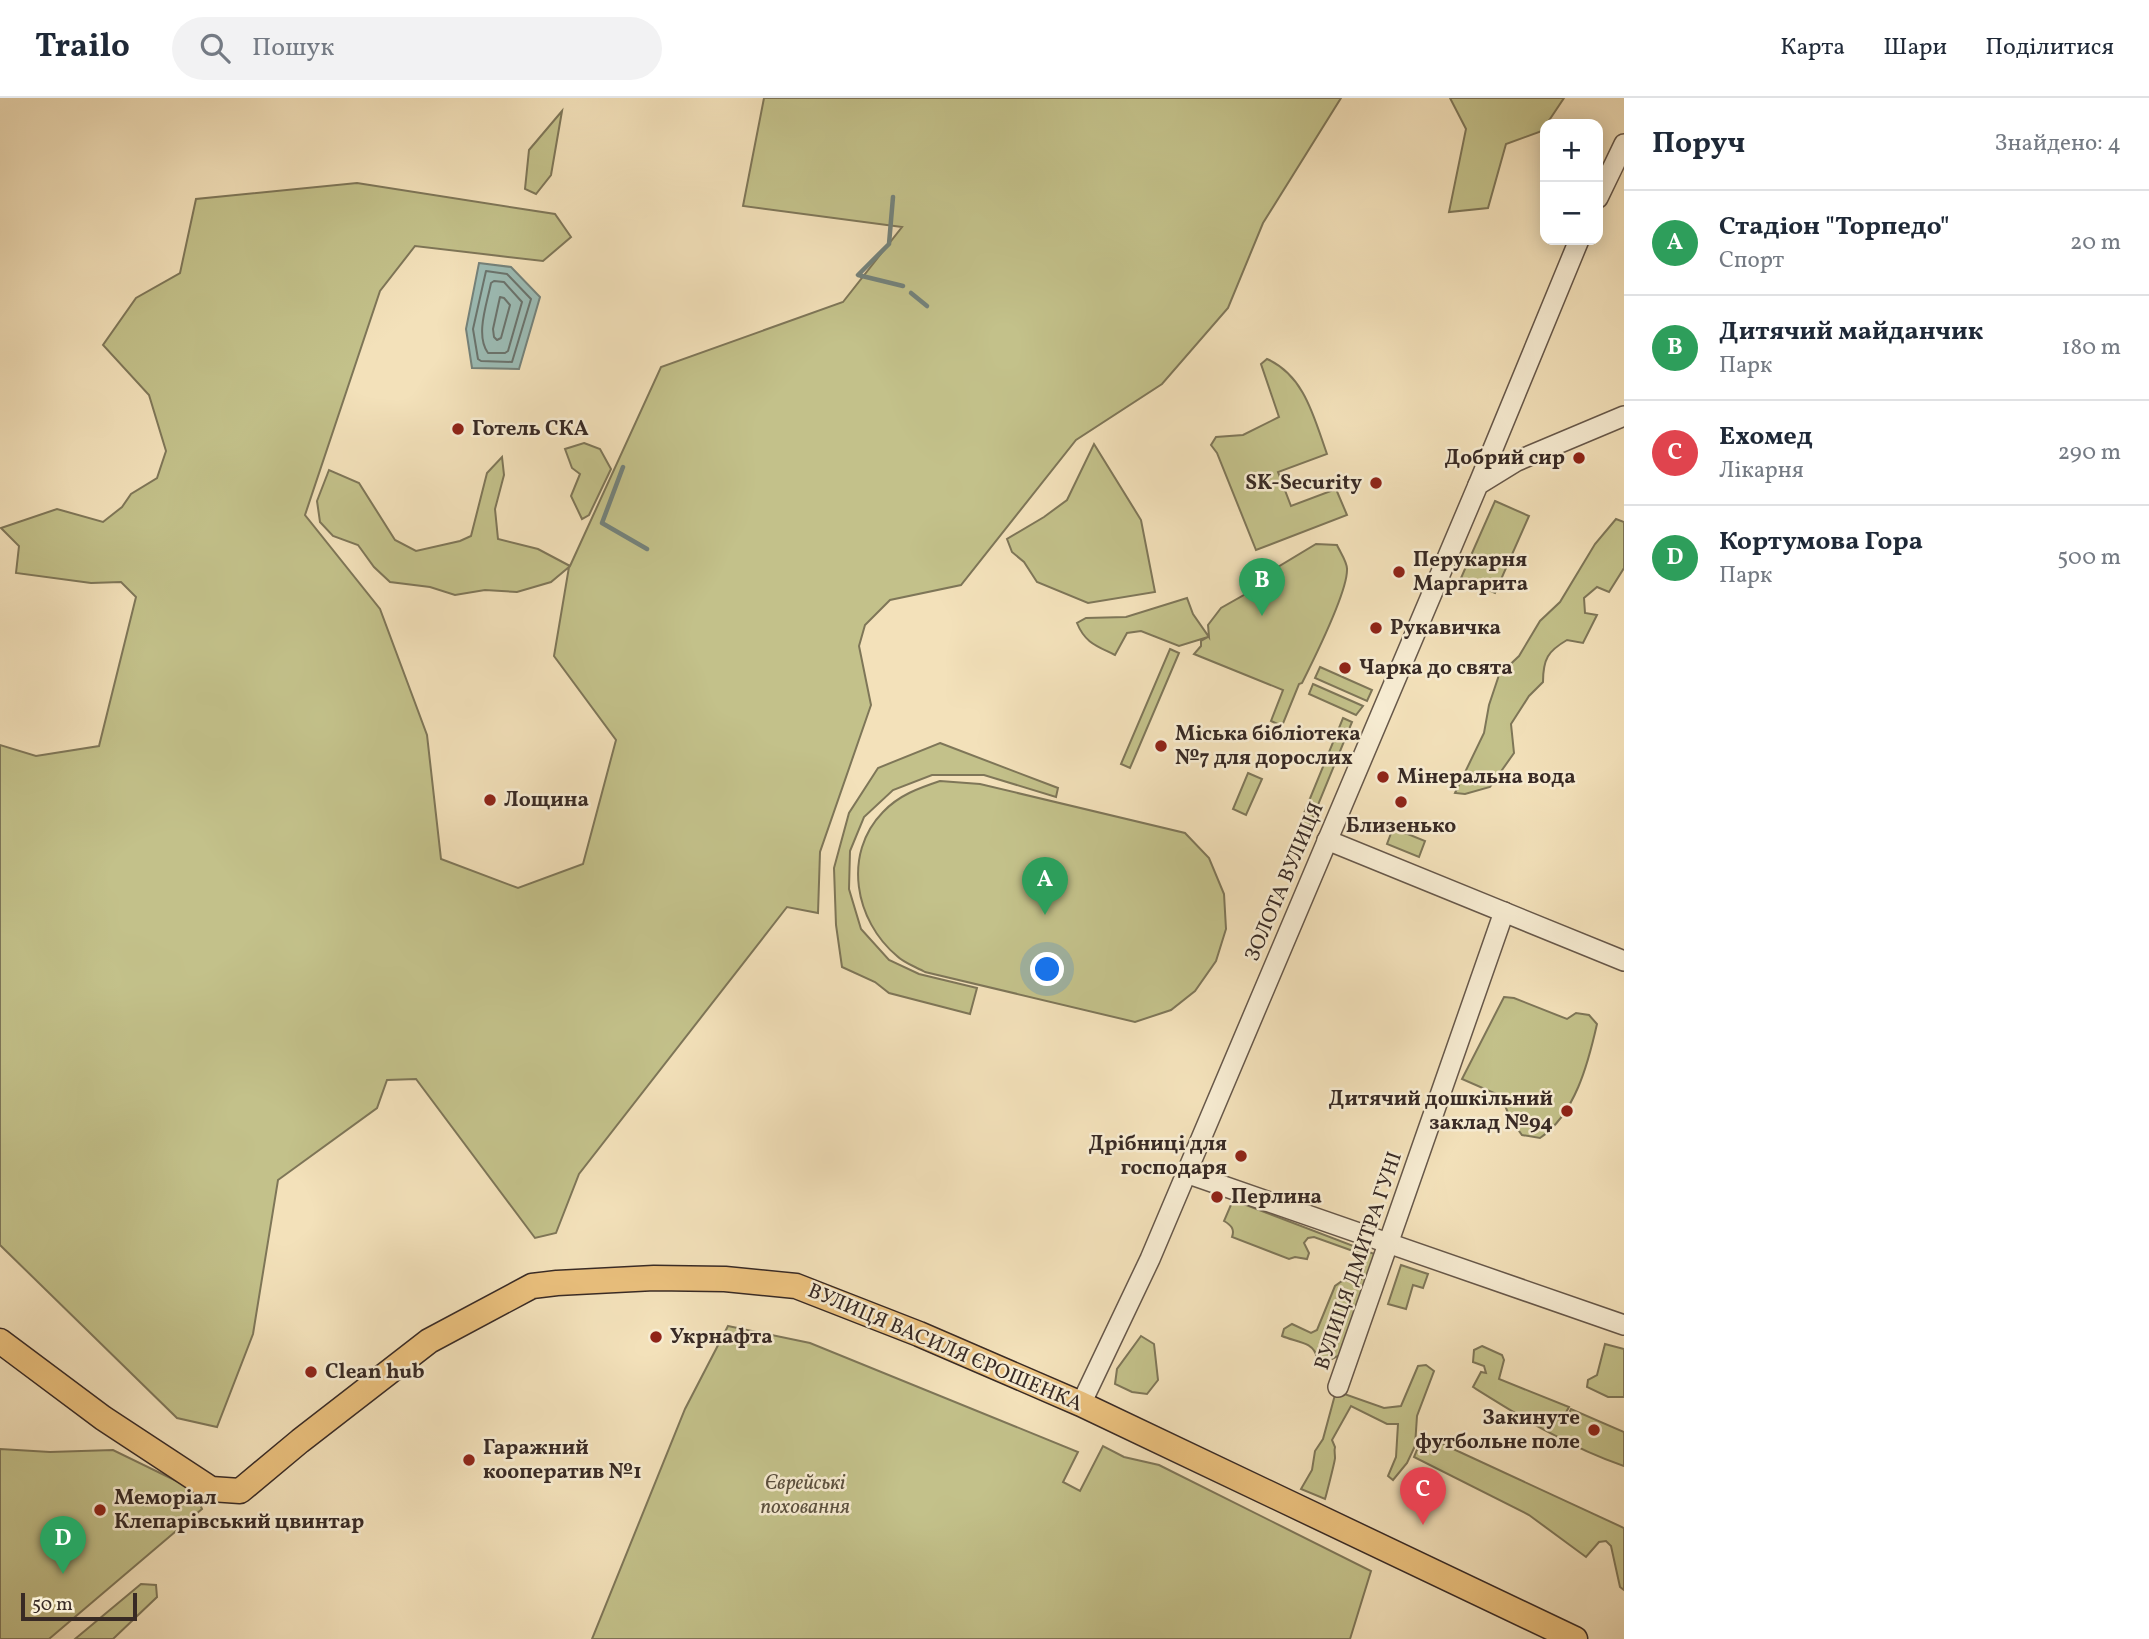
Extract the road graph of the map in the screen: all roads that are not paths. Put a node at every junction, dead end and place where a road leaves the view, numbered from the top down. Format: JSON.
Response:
{"nodes":[{"id":1,"x":1624,"y":144,"type":"edge"},
{"id":2,"x":1603,"y":188,"type":"edge"},
{"id":3,"x":1577,"y":245,"type":"edge"},
{"id":4,"x":1624,"y":416,"type":"edge"},
{"id":5,"x":1478,"y":485,"type":"junction"},
{"id":6,"x":1327,"y":840,"type":"junction"},
{"id":7,"x":1504,"y":912,"type":"junction"},
{"id":8,"x":1624,"y":961,"type":"edge"},
{"id":9,"x":1186,"y":1173,"type":"junction"},
{"id":10,"x":1390,"y":1244,"type":"junction"},
{"id":11,"x":1624,"y":1325,"type":"edge"},
{"id":12,"x":0,"y":1341,"type":"edge"},
{"id":13,"x":1338,"y":1387,"type":"dead end"},
{"id":14,"x":1081,"y":1404,"type":"junction"},
{"id":15,"x":1575,"y":1639,"type":"edge"}],
"edges":[{"from":1,"to":2,"type":"street"},
{"from":3,"to":5,"type":"street","name":"ЗОЛОТА ВУЛИЦЯ"},
{"from":4,"to":5,"type":"street"},
{"from":5,"to":6,"type":"street","name":"ЗОЛОТА ВУЛИЦЯ"},
{"from":6,"to":7,"type":"street"},
{"from":6,"to":9,"type":"street","name":"ЗОЛОТА ВУЛИЦЯ"},
{"from":7,"to":8,"type":"street"},
{"from":7,"to":10,"type":"street","name":"ВУЛИЦЯ ДМИТРА ГУНІ"},
{"from":9,"to":10,"type":"street"},
{"from":9,"to":14,"type":"street","name":"ЗОЛОТА ВУЛИЦЯ"},
{"from":10,"to":11,"type":"street"},
{"from":10,"to":13,"type":"street","name":"ВУЛИЦЯ ДМИТРА ГУНІ"},
{"from":12,"to":14,"type":"main road","name":"ВУЛИЦЯ ВАСИЛЯ ЄРОШЕНКА"},
{"from":14,"to":15,"type":"main road","name":"ВУЛИЦЯ ВАСИЛЯ ЄРОШЕНКА"}]}
